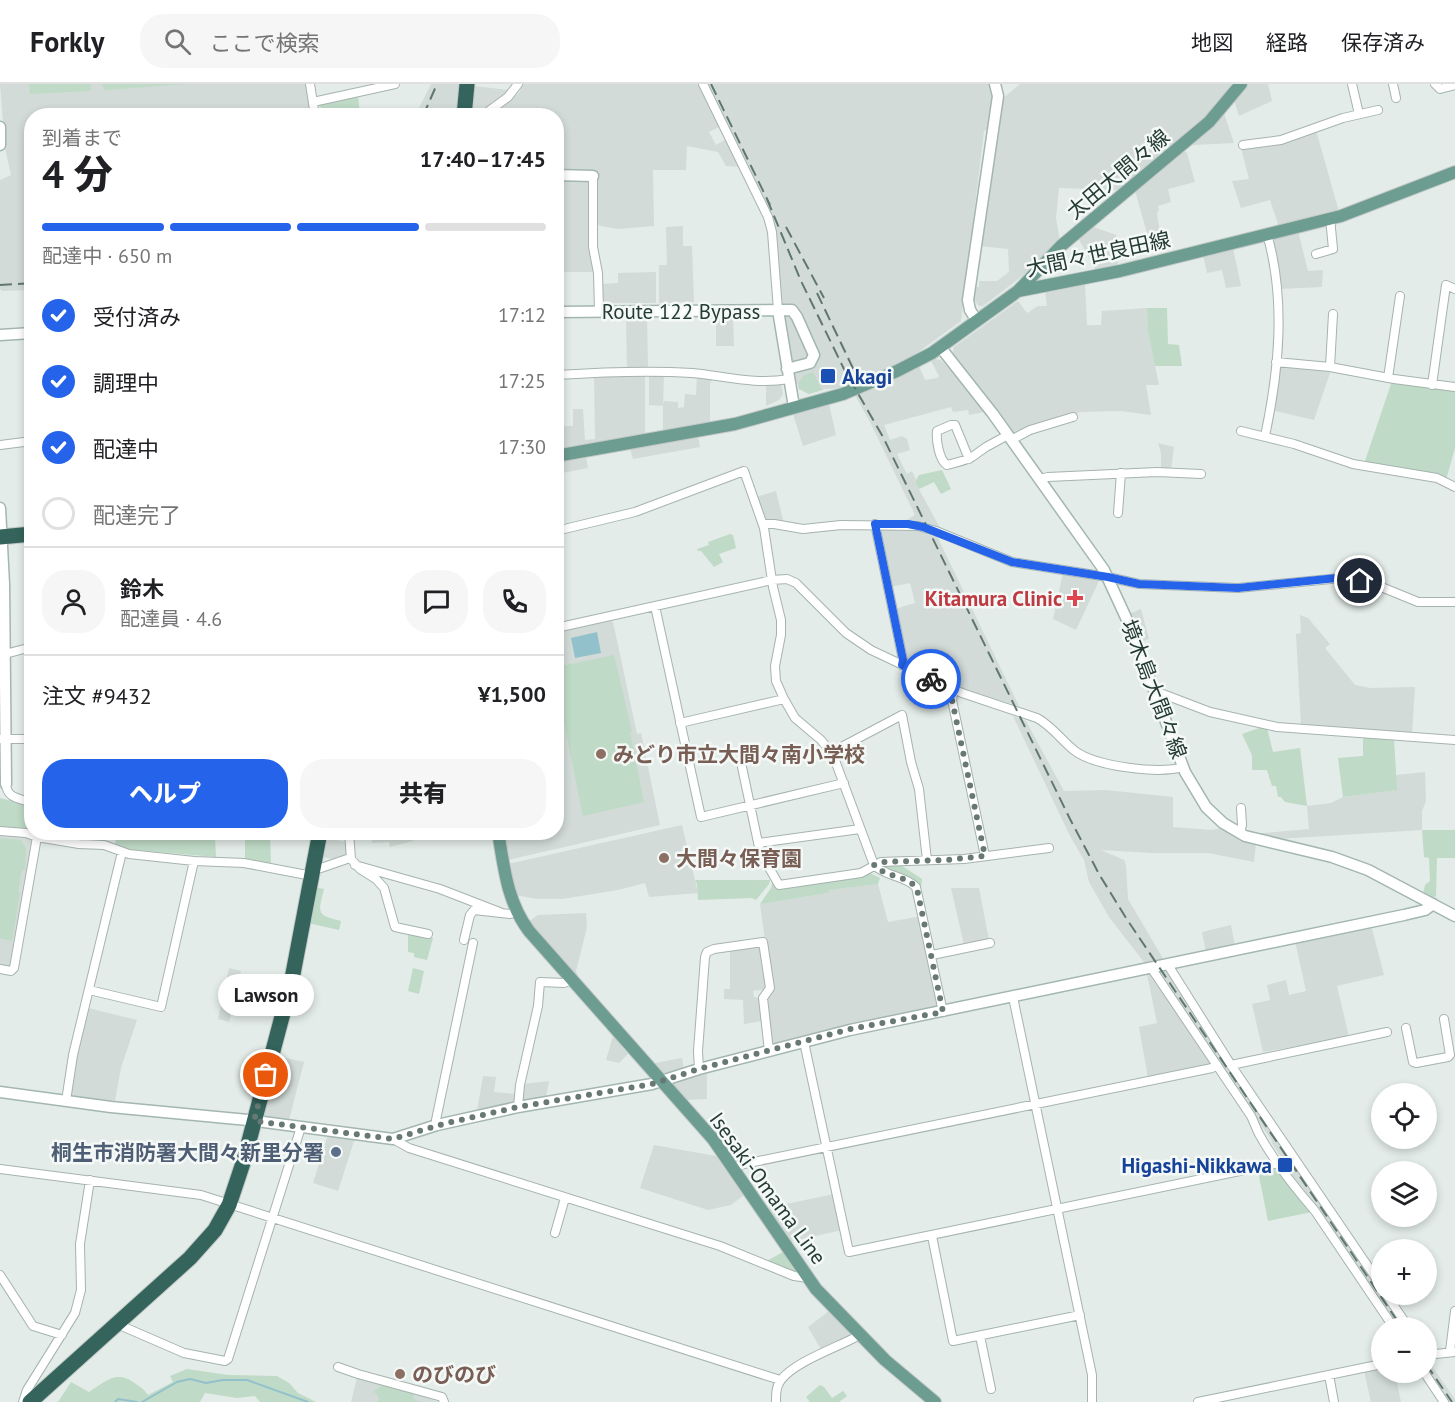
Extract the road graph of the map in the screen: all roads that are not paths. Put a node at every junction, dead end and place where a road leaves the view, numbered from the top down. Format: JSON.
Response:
{"nodes":[{"id":1,"x":310,"y":84,"type":"edge"},
{"id":2,"x":395,"y":84,"type":"edge"},
{"id":3,"x":467,"y":84,"type":"edge"},
{"id":4,"x":518,"y":84,"type":"edge"},
{"id":5,"x":703,"y":84,"type":"edge"},
{"id":6,"x":995,"y":84,"type":"edge"},
{"id":7,"x":1241,"y":84,"type":"edge"},
{"id":8,"x":1352,"y":84,"type":"edge"},
{"id":9,"x":1393,"y":84,"type":"edge"},
{"id":10,"x":1435,"y":84,"type":"edge"},
{"id":11,"x":1455,"y":86,"type":"edge"},
{"id":12,"x":1396,"y":98,"type":"dead end"},
{"id":13,"x":313,"y":102,"type":"junction"},
{"id":14,"x":314,"y":108,"type":"edge"},
{"id":15,"x":465,"y":108,"type":"edge"},
{"id":16,"x":493,"y":108,"type":"edge"},
{"id":17,"x":1378,"y":110,"type":"dead end"},
{"id":18,"x":1359,"y":114,"type":"junction"},
{"id":19,"x":0,"y":127,"type":"edge"},
{"id":20,"x":0,"y":145,"type":"edge"},
{"id":21,"x":1244,"y":145,"type":"dead end"},
{"id":22,"x":1455,"y":172,"type":"edge"},
{"id":23,"x":564,"y":176,"type":"edge"},
{"id":24,"x":592,"y":176,"type":"joint"},
{"id":25,"x":1330,"y":218,"type":"junction"},
{"id":26,"x":1268,"y":234,"type":"junction"},
{"id":27,"x":1317,"y":254,"type":"dead end"},
{"id":28,"x":1455,"y":289,"type":"edge"},
{"id":29,"x":1018,"y":291,"type":"junction"},
{"id":30,"x":1400,"y":296,"type":"dead end"},
{"id":31,"x":778,"y":310,"type":"junction"},
{"id":32,"x":599,"y":311,"type":"junction"},
{"id":33,"x":564,"y":312,"type":"edge"},
{"id":34,"x":1333,"y":314,"type":"dead end"},
{"id":35,"x":977,"y":321,"type":"junction"},
{"id":36,"x":24,"y":334,"type":"edge"},
{"id":37,"x":0,"y":335,"type":"edge"},
{"id":38,"x":940,"y":348,"type":"junction"},
{"id":39,"x":1276,"y":362,"type":"junction"},
{"id":40,"x":1330,"y":367,"type":"junction"},
{"id":41,"x":788,"y":374,"type":"junction"},
{"id":42,"x":564,"y":375,"type":"edge"},
{"id":43,"x":1388,"y":378,"type":"junction"},
{"id":44,"x":1432,"y":385,"type":"junction"},
{"id":45,"x":1455,"y":387,"type":"edge"},
{"id":46,"x":794,"y":407,"type":"junction"},
{"id":47,"x":1073,"y":417,"type":"dead end"},
{"id":48,"x":1241,"y":431,"type":"dead end"},
{"id":49,"x":1265,"y":436,"type":"junction"},
{"id":50,"x":1010,"y":437,"type":"junction"},
{"id":51,"x":24,"y":442,"type":"edge"},
{"id":52,"x":0,"y":445,"type":"edge"},
{"id":53,"x":564,"y":455,"type":"edge"},
{"id":54,"x":969,"y":459,"type":"junction"},
{"id":55,"x":1120,"y":473,"type":"junction"},
{"id":56,"x":1201,"y":474,"type":"dead end"},
{"id":57,"x":1040,"y":479,"type":"junction"},
{"id":58,"x":1455,"y":487,"type":"edge"},
{"id":59,"x":0,"y":508,"type":"edge"},
{"id":60,"x":1118,"y":513,"type":"dead end"},
{"id":61,"x":763,"y":524,"type":"junction"},
{"id":62,"x":875,"y":524,"type":"junction"},
{"id":63,"x":564,"y":529,"type":"edge"},
{"id":64,"x":24,"y":535,"type":"edge"},
{"id":65,"x":1,"y":537,"type":"edge"},
{"id":66,"x":1108,"y":577,"type":"junction"},
{"id":67,"x":772,"y":580,"type":"junction"},
{"id":68,"x":1455,"y":602,"type":"edge"},
{"id":69,"x":655,"y":606,"type":"junction"},
{"id":70,"x":564,"y":626,"type":"edge"},
{"id":71,"x":24,"y":649,"type":"edge"},
{"id":72,"x":3,"y":655,"type":"edge"},
{"id":73,"x":902,"y":665,"type":"junction"},
{"id":74,"x":954,"y":690,"type":"junction"},
{"id":75,"x":1155,"y":691,"type":"junction"},
{"id":76,"x":783,"y":699,"type":"junction"},
{"id":77,"x":680,"y":723,"type":"junction"},
{"id":78,"x":3,"y":739,"type":"edge"},
{"id":79,"x":24,"y":739,"type":"edge"},
{"id":80,"x":1455,"y":740,"type":"edge"},
{"id":81,"x":832,"y":752,"type":"junction"},
{"id":82,"x":742,"y":766,"type":"dead end"},
{"id":83,"x":1184,"y":767,"type":"junction"},
{"id":84,"x":844,"y":783,"type":"junction"},
{"id":85,"x":6,"y":784,"type":"joint"},
{"id":86,"x":24,"y":800,"type":"edge"},
{"id":87,"x":750,"y":806,"type":"junction"},
{"id":88,"x":1241,"y":808,"type":"dead end"},
{"id":89,"x":860,"y":829,"type":"junction"},
{"id":90,"x":0,"y":831,"type":"edge"},
{"id":91,"x":24,"y":832,"type":"edge"},
{"id":92,"x":1240,"y":833,"type":"junction"},
{"id":93,"x":36,"y":840,"type":"edge"},
{"id":94,"x":55,"y":840,"type":"edge"},
{"id":95,"x":318,"y":840,"type":"edge"},
{"id":96,"x":350,"y":840,"type":"edge"},
{"id":97,"x":499,"y":840,"type":"edge"},
{"id":98,"x":758,"y":843,"type":"junction"},
{"id":99,"x":1049,"y":848,"type":"dead end"},
{"id":100,"x":122,"y":852,"type":"junction"},
{"id":101,"x":985,"y":856,"type":"junction"},
{"id":102,"x":927,"y":860,"type":"junction"},
{"id":103,"x":194,"y":861,"type":"junction"},
{"id":104,"x":353,"y":861,"type":"junction"},
{"id":105,"x":874,"y":865,"type":"junction"},
{"id":106,"x":312,"y":872,"type":"junction"},
{"id":107,"x":1433,"y":904,"type":"junction"},
{"id":108,"x":516,"y":912,"type":"junction"},
{"id":109,"x":502,"y":913,"type":"junction"},
{"id":110,"x":1455,"y":916,"type":"edge"},
{"id":111,"x":428,"y":934,"type":"dead end"},
{"id":112,"x":464,"y":940,"type":"dead end"},
{"id":113,"x":473,"y":943,"type":"dead end"},
{"id":114,"x":990,"y":943,"type":"dead end"},
{"id":115,"x":932,"y":955,"type":"junction"},
{"id":116,"x":1168,"y":965,"type":"junction"},
{"id":117,"x":0,"y":969,"type":"edge"},
{"id":118,"x":1152,"y":969,"type":"junction"},
{"id":119,"x":571,"y":980,"type":"junction"},
{"id":120,"x":89,"y":990,"type":"junction"},
{"id":121,"x":1013,"y":997,"type":"junction"},
{"id":122,"x":943,"y":1012,"type":"junction"},
{"id":123,"x":1444,"y":1020,"type":"dead end"},
{"id":124,"x":1406,"y":1028,"type":"dead end"},
{"id":125,"x":1387,"y":1032,"type":"dead end"},
{"id":126,"x":804,"y":1042,"type":"junction"},
{"id":127,"x":770,"y":1051,"type":"junction"},
{"id":128,"x":1217,"y":1065,"type":"junction"},
{"id":129,"x":1231,"y":1065,"type":"junction"},
{"id":130,"x":699,"y":1069,"type":"junction"},
{"id":131,"x":660,"y":1081,"type":"junction"},
{"id":132,"x":0,"y":1092,"type":"edge"},
{"id":133,"x":66,"y":1101,"type":"junction"},
{"id":134,"x":1036,"y":1104,"type":"junction"},
{"id":135,"x":518,"y":1107,"type":"junction"},
{"id":136,"x":254,"y":1121,"type":"junction"},
{"id":137,"x":437,"y":1125,"type":"junction"},
{"id":138,"x":301,"y":1127,"type":"junction"},
{"id":139,"x":393,"y":1139,"type":"junction"},
{"id":140,"x":827,"y":1146,"type":"junction"},
{"id":141,"x":1279,"y":1163,"type":"junction"},
{"id":142,"x":0,"y":1169,"type":"edge"},
{"id":143,"x":733,"y":1169,"type":"junction"},
{"id":144,"x":90,"y":1180,"type":"junction"},
{"id":145,"x":566,"y":1198,"type":"junction"},
{"id":146,"x":229,"y":1205,"type":"junction"},
{"id":147,"x":1058,"y":1209,"type":"junction"},
{"id":148,"x":273,"y":1218,"type":"junction"},
{"id":149,"x":555,"y":1233,"type":"dead end"},
{"id":150,"x":932,"y":1236,"type":"junction"},
{"id":151,"x":1371,"y":1271,"type":"edge"},
{"id":152,"x":0,"y":1275,"type":"edge"},
{"id":153,"x":808,"y":1278,"type":"junction"},
{"id":154,"x":1455,"y":1311,"type":"edge"},
{"id":155,"x":1080,"y":1315,"type":"junction"},
{"id":156,"x":1387,"y":1317,"type":"edge"},
{"id":157,"x":118,"y":1322,"type":"junction"},
{"id":158,"x":859,"y":1333,"type":"junction"},
{"id":159,"x":62,"y":1335,"type":"junction"},
{"id":160,"x":980,"y":1336,"type":"junction"},
{"id":161,"x":1452,"y":1352,"type":"edge"},
{"id":162,"x":1437,"y":1353,"type":"edge"},
{"id":163,"x":1371,"y":1366,"type":"edge"},
{"id":164,"x":338,"y":1367,"type":"dead end"},
{"id":165,"x":1329,"y":1375,"type":"junction"},
{"id":166,"x":780,"y":1380,"type":"junction"},
{"id":167,"x":1431,"y":1383,"type":"edge"},
{"id":168,"x":991,"y":1389,"type":"dead end"},
{"id":169,"x":23,"y":1402,"type":"edge"},
{"id":170,"x":30,"y":1402,"type":"edge"},
{"id":171,"x":444,"y":1402,"type":"edge"},
{"id":172,"x":776,"y":1402,"type":"edge"},
{"id":173,"x":935,"y":1402,"type":"edge"},
{"id":174,"x":1092,"y":1402,"type":"edge"},
{"id":175,"x":1198,"y":1402,"type":"edge"},
{"id":176,"x":1334,"y":1402,"type":"edge"},
{"id":177,"x":1444,"y":1402,"type":"edge"}],
"edges":[{"from":1,"to":13,"type":"street"},
{"from":2,"to":13,"type":"street"},
{"from":3,"to":15,"type":"highway"},
{"from":4,"to":16,"type":"street"},
{"from":5,"to":31,"type":"street"},
{"from":6,"to":35,"type":"street"},
{"from":7,"to":29,"type":"main road","name":"太田大間々線"},
{"from":8,"to":18,"type":"street"},
{"from":9,"to":12,"type":"street"},
{"from":10,"to":11,"type":"street"},
{"from":13,"to":14,"type":"street"},
{"from":17,"to":18,"type":"street"},
{"from":18,"to":21,"type":"street"},
{"from":19,"to":20,"type":"street"},
{"from":22,"to":25,"type":"main road","name":"大間々世良田線"},
{"from":23,"to":24,"type":"street"},
{"from":24,"to":32,"type":"street"},
{"from":25,"to":26,"type":"main road","name":"大間々世良田線"},
{"from":25,"to":27,"type":"street"},
{"from":26,"to":29,"type":"main road","name":"大間々世良田線"},
{"from":26,"to":39,"type":"street"},
{"from":28,"to":44,"type":"street"},
{"from":29,"to":35,"type":"main road","name":"大間々世良田線"},
{"from":30,"to":43,"type":"street"},
{"from":31,"to":32,"type":"street","name":"Route 122 Bypass"},
{"from":31,"to":41,"type":"street","name":"Route 122 Bypass"},
{"from":31,"to":41,"type":"street"},
{"from":32,"to":33,"type":"street","name":"Route 122 Bypass"},
{"from":34,"to":40,"type":"street"},
{"from":35,"to":38,"type":"main road","name":"大間々世良田線"},
{"from":36,"to":37,"type":"street"},
{"from":38,"to":46,"type":"main road","name":"大間々世良田線"},
{"from":38,"to":50,"type":"street","name":"境木島大間々線"},
{"from":39,"to":40,"type":"street"},
{"from":39,"to":49,"type":"street"},
{"from":40,"to":43,"type":"street"},
{"from":41,"to":42,"type":"street"},
{"from":41,"to":46,"type":"street","name":"Route 122 Bypass"},
{"from":43,"to":44,"type":"street"},
{"from":44,"to":45,"type":"street"},
{"from":46,"to":53,"type":"main road","name":"大間々世良田線"},
{"from":47,"to":50,"type":"street"},
{"from":48,"to":49,"type":"street"},
{"from":49,"to":58,"type":"street"},
{"from":50,"to":54,"type":"street"},
{"from":50,"to":57,"type":"street","name":"境木島大間々線"},
{"from":51,"to":52,"type":"street"},
{"from":54,"to":54,"type":"street"},
{"from":55,"to":56,"type":"street"},
{"from":55,"to":57,"type":"street"},
{"from":55,"to":60,"type":"street"},
{"from":57,"to":66,"type":"street","name":"境木島大間々線"},
{"from":59,"to":65,"type":"street"},
{"from":61,"to":62,"type":"street"},
{"from":61,"to":63,"type":"street"},
{"from":61,"to":67,"type":"street"},
{"from":62,"to":66,"type":"street"},
{"from":62,"to":73,"type":"street"},
{"from":64,"to":65,"type":"highway"},
{"from":65,"to":72,"type":"street"},
{"from":66,"to":68,"type":"street"},
{"from":66,"to":75,"type":"street","name":"境木島大間々線"},
{"from":67,"to":69,"type":"street"},
{"from":67,"to":73,"type":"street"},
{"from":67,"to":76,"type":"street"},
{"from":69,"to":70,"type":"street"},
{"from":69,"to":77,"type":"street"},
{"from":71,"to":72,"type":"street"},
{"from":72,"to":78,"type":"street"},
{"from":73,"to":74,"type":"street"},
{"from":74,"to":83,"type":"street"},
{"from":74,"to":101,"type":"street"},
{"from":75,"to":80,"type":"street"},
{"from":75,"to":83,"type":"street","name":"境木島大間々線"},
{"from":76,"to":77,"type":"street"},
{"from":76,"to":81,"type":"street"},
{"from":77,"to":87,"type":"street"},
{"from":78,"to":79,"type":"street"},
{"from":78,"to":85,"type":"street"},
{"from":81,"to":84,"type":"street"},
{"from":81,"to":102,"type":"street"},
{"from":82,"to":87,"type":"street"},
{"from":83,"to":92,"type":"street","name":"境木島大間々線"},
{"from":84,"to":87,"type":"street"},
{"from":84,"to":89,"type":"street"},
{"from":85,"to":86,"type":"street"},
{"from":87,"to":98,"type":"street"},
{"from":88,"to":92,"type":"street"},
{"from":89,"to":98,"type":"street"},
{"from":89,"to":105,"type":"street"},
{"from":90,"to":91,"type":"street"},
{"from":92,"to":107,"type":"street","name":"境木島大間々線"},
{"from":93,"to":117,"type":"street"},
{"from":94,"to":100,"type":"street"},
{"from":95,"to":106,"type":"highway"},
{"from":96,"to":104,"type":"street"},
{"from":97,"to":108,"type":"main road","name":"Isesaki-Omama Line"},
{"from":98,"to":105,"type":"street"},
{"from":99,"to":101,"type":"street"},
{"from":100,"to":103,"type":"street"},
{"from":100,"to":120,"type":"street"},
{"from":101,"to":102,"type":"street"},
{"from":102,"to":105,"type":"street"},
{"from":103,"to":106,"type":"street"},
{"from":103,"to":120,"type":"street"},
{"from":104,"to":106,"type":"street"},
{"from":104,"to":109,"type":"street"},
{"from":104,"to":111,"type":"street"},
{"from":105,"to":115,"type":"street"},
{"from":106,"to":136,"type":"highway"},
{"from":107,"to":110,"type":"street","name":"境木島大間々線"},
{"from":107,"to":116,"type":"street"},
{"from":108,"to":109,"type":"street"},
{"from":108,"to":119,"type":"main road","name":"Isesaki-Omama Line"},
{"from":109,"to":112,"type":"street"},
{"from":113,"to":137,"type":"street"},
{"from":114,"to":115,"type":"street"},
{"from":115,"to":122,"type":"street"},
{"from":116,"to":118,"type":"street"},
{"from":116,"to":129,"type":"street"},
{"from":118,"to":121,"type":"street"},
{"from":118,"to":128,"type":"street"},
{"from":119,"to":131,"type":"main road","name":"Isesaki-Omama Line"},
{"from":119,"to":135,"type":"street"},
{"from":120,"to":133,"type":"street"},
{"from":121,"to":122,"type":"street"},
{"from":121,"to":134,"type":"street"},
{"from":122,"to":126,"type":"street"},
{"from":123,"to":124,"type":"street"},
{"from":125,"to":129,"type":"street"},
{"from":126,"to":127,"type":"street"},
{"from":126,"to":140,"type":"street"},
{"from":127,"to":130,"type":"street"},
{"from":127,"to":130,"type":"street"},
{"from":128,"to":134,"type":"street"},
{"from":128,"to":141,"type":"street"},
{"from":129,"to":151,"type":"street"},
{"from":130,"to":131,"type":"street"},
{"from":131,"to":135,"type":"street"},
{"from":131,"to":143,"type":"main road","name":"Isesaki-Omama Line"},
{"from":132,"to":133,"type":"street"},
{"from":133,"to":136,"type":"street"},
{"from":134,"to":140,"type":"street"},
{"from":134,"to":147,"type":"street"},
{"from":135,"to":137,"type":"street"},
{"from":136,"to":138,"type":"street"},
{"from":136,"to":146,"type":"highway"},
{"from":137,"to":139,"type":"street"},
{"from":138,"to":139,"type":"street"},
{"from":138,"to":148,"type":"street"},
{"from":139,"to":145,"type":"street"},
{"from":140,"to":143,"type":"street"},
{"from":140,"to":150,"type":"street"},
{"from":141,"to":147,"type":"street"},
{"from":141,"to":156,"type":"street"},
{"from":142,"to":144,"type":"street"},
{"from":143,"to":153,"type":"main road","name":"Isesaki-Omama Line"},
{"from":144,"to":146,"type":"street"},
{"from":144,"to":159,"type":"street"},
{"from":145,"to":149,"type":"street"},
{"from":145,"to":153,"type":"street"},
{"from":146,"to":148,"type":"street"},
{"from":146,"to":157,"type":"highway"},
{"from":147,"to":150,"type":"street"},
{"from":147,"to":155,"type":"street"},
{"from":148,"to":157,"type":"street"},
{"from":148,"to":166,"type":"street"},
{"from":150,"to":160,"type":"street"},
{"from":152,"to":159,"type":"street"},
{"from":153,"to":158,"type":"main road","name":"Isesaki-Omama Line"},
{"from":154,"to":161,"type":"street"},
{"from":155,"to":160,"type":"street"},
{"from":155,"to":174,"type":"street"},
{"from":157,"to":170,"type":"highway"},
{"from":158,"to":166,"type":"street"},
{"from":158,"to":173,"type":"main road","name":"Isesaki-Omama Line"},
{"from":159,"to":169,"type":"street"},
{"from":160,"to":168,"type":"street"},
{"from":161,"to":162,"type":"street"},
{"from":163,"to":165,"type":"street"},
{"from":164,"to":171,"type":"street"},
{"from":165,"to":175,"type":"street"},
{"from":165,"to":176,"type":"street"},
{"from":166,"to":172,"type":"street"},
{"from":167,"to":177,"type":"street"}]}
